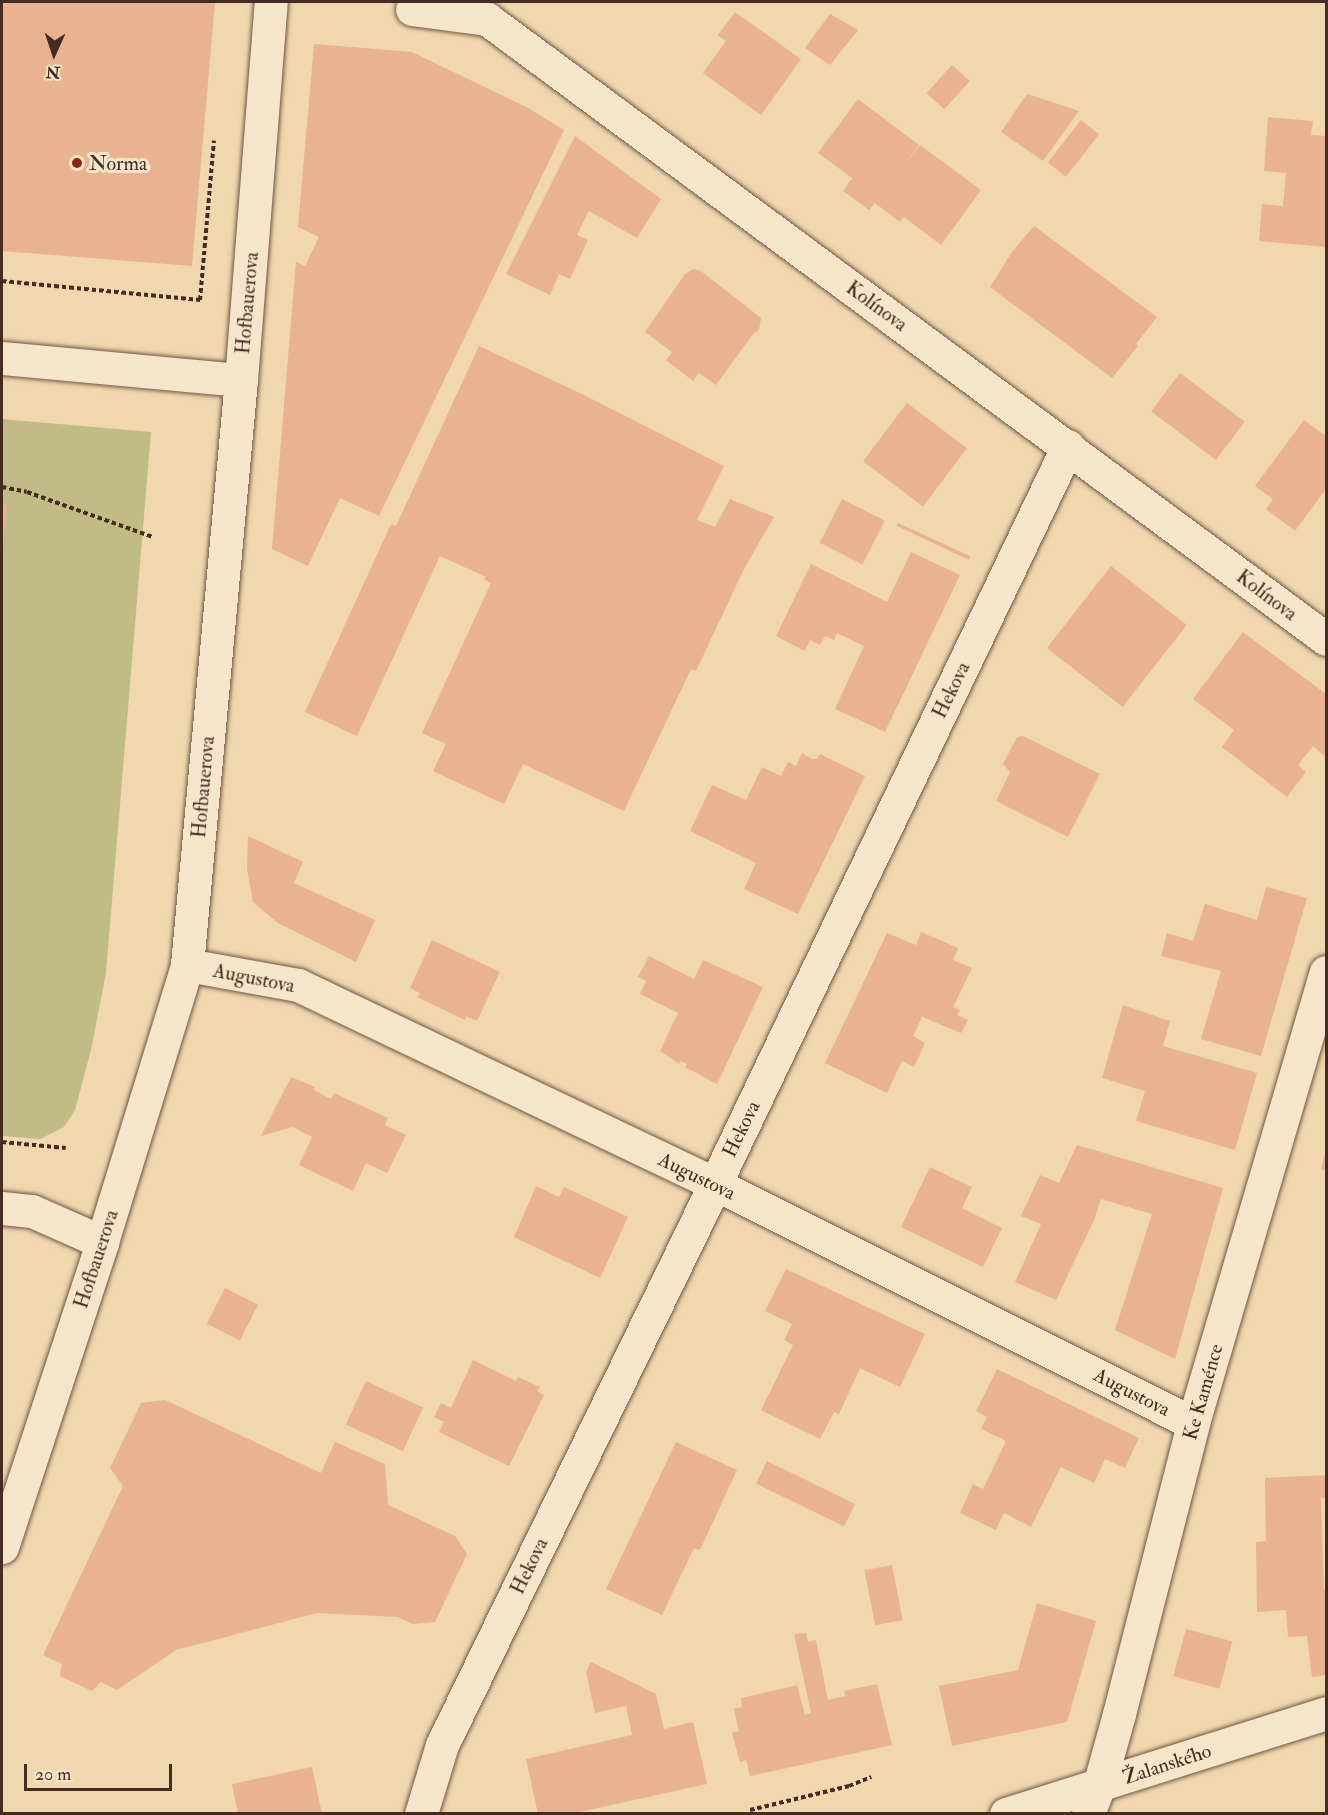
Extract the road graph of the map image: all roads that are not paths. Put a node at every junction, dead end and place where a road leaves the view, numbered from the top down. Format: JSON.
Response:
{"nodes":[{"id":1,"x":271,"y":2,"type":"edge"},
{"id":2,"x":412,"y":9,"type":"dead end"},
{"id":3,"x":2,"y":358,"type":"edge"},
{"id":4,"x":241,"y":380,"type":"junction"},
{"id":5,"x":1068,"y":446,"type":"junction"},
{"id":6,"x":1326,"y":639,"type":"edge"},
{"id":7,"x":187,"y":966,"type":"junction"},
{"id":8,"x":1326,"y":972,"type":"edge"},
{"id":9,"x":715,"y":1184,"type":"junction"},
{"id":10,"x":2,"y":1209,"type":"edge"},
{"id":11,"x":102,"y":1242,"type":"junction"},
{"id":12,"x":1193,"y":1423,"type":"junction"},
{"id":13,"x":2,"y":1547,"type":"edge"},
{"id":14,"x":1326,"y":1713,"type":"edge"},
{"id":15,"x":1094,"y":1800,"type":"edge"},
{"id":16,"x":421,"y":1814,"type":"edge"},
{"id":17,"x":1006,"y":1814,"type":"edge"}],
"edges":[{"from":1,"to":4,"type":"street","name":"Hofbauerova"},
{"from":2,"to":5,"type":"street","name":"Kolínova"},
{"from":3,"to":4,"type":"street"},
{"from":4,"to":7,"type":"street","name":"Hofbauerova"},
{"from":5,"to":6,"type":"street","name":"Kolínova"},
{"from":5,"to":9,"type":"street","name":"Hekova"},
{"from":7,"to":9,"type":"street","name":"Augustova"},
{"from":7,"to":11,"type":"street","name":"Hofbauerova"},
{"from":8,"to":12,"type":"street","name":"Ke Kaménce"},
{"from":9,"to":12,"type":"street","name":"Augustova"},
{"from":9,"to":16,"type":"street","name":"Hekova"},
{"from":10,"to":11,"type":"street"},
{"from":11,"to":13,"type":"street","name":"Hofbauerova"},
{"from":12,"to":15,"type":"street","name":"Ke Kaménce"},
{"from":14,"to":15,"type":"street","name":"Žalanského"},
{"from":15,"to":17,"type":"street","name":"Žalanského"}]}
